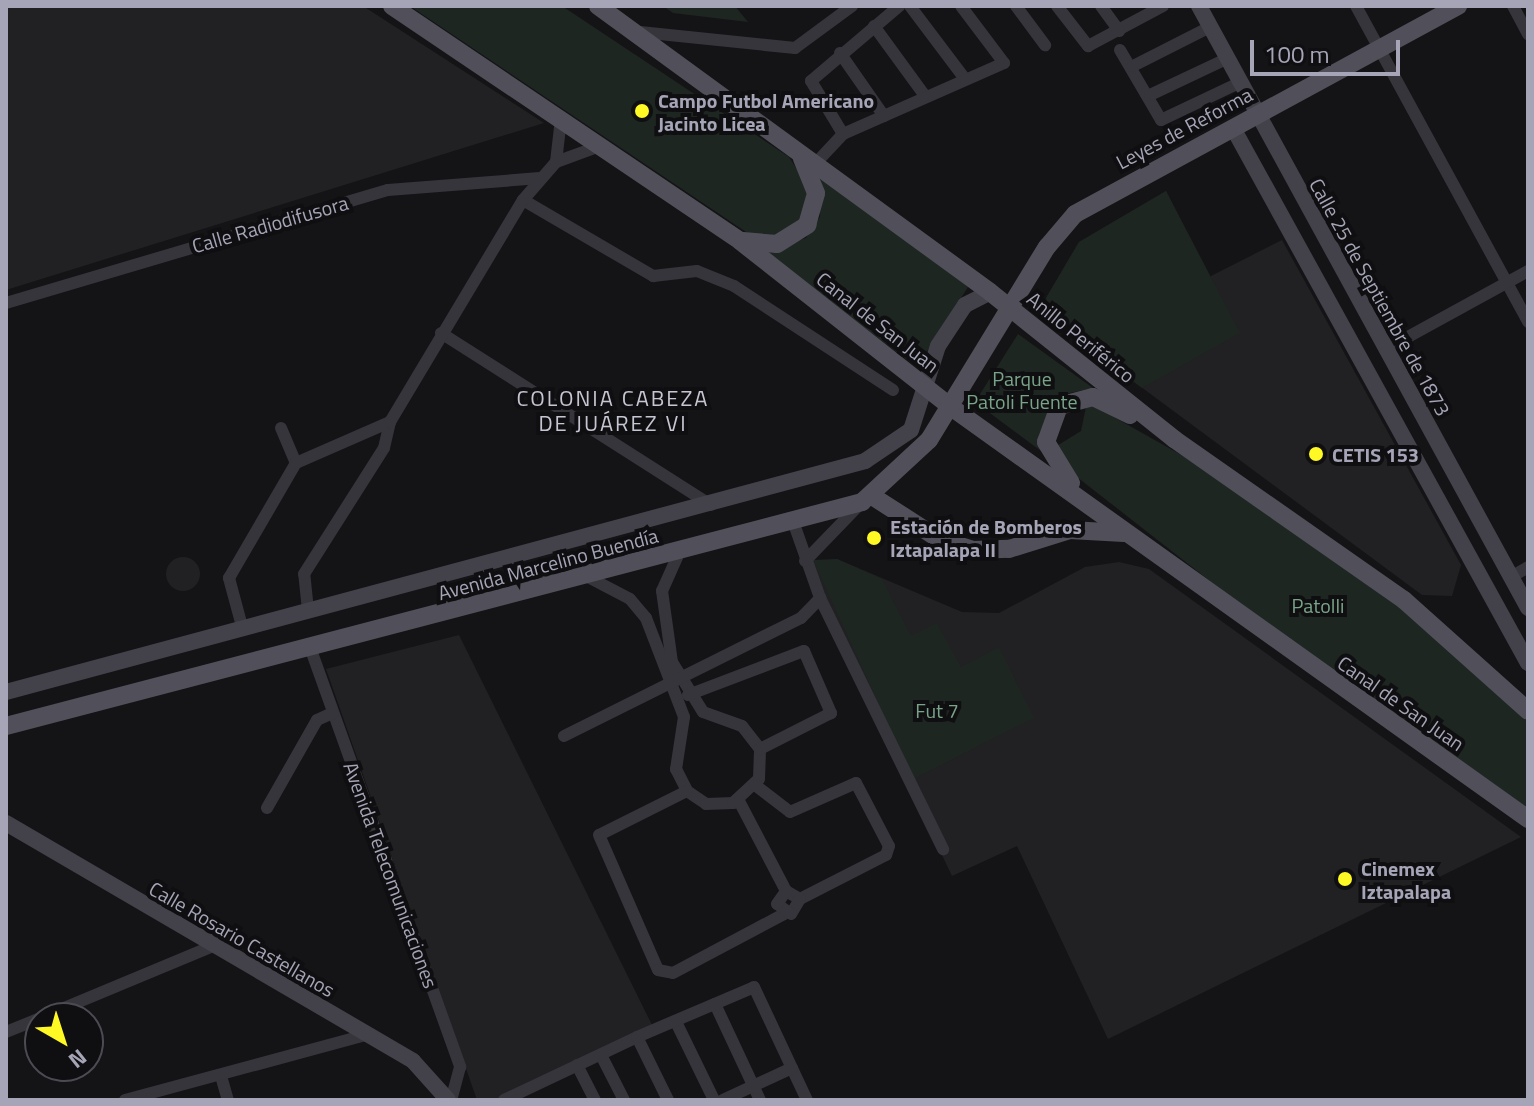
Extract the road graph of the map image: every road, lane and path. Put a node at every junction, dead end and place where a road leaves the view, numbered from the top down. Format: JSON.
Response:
{"nodes":[{"id":1,"x":392,"y":6,"type":"edge"},
{"id":2,"x":598,"y":6,"type":"edge"},
{"id":3,"x":852,"y":6,"type":"edge"},
{"id":4,"x":899,"y":6,"type":"edge"},
{"id":5,"x":910,"y":6,"type":"edge"},
{"id":6,"x":961,"y":6,"type":"edge"},
{"id":7,"x":1057,"y":6,"type":"edge"},
{"id":8,"x":1101,"y":6,"type":"edge"},
{"id":9,"x":1163,"y":6,"type":"edge"},
{"id":10,"x":1199,"y":6,"type":"edge"},
{"id":11,"x":1356,"y":6,"type":"edge"},
{"id":12,"x":1458,"y":6,"type":"edge"},
{"id":13,"x":1513,"y":6,"type":"edge"},
{"id":14,"x":1017,"y":7,"type":"edge"},
{"id":15,"x":1142,"y":11,"type":"edge"},
{"id":16,"x":874,"y":26,"type":"junction"},
{"id":17,"x":1210,"y":27,"type":"junction"},
{"id":18,"x":1119,"y":31,"type":"junction"},
{"id":19,"x":640,"y":32,"type":"junction"},
{"id":20,"x":1528,"y":34,"type":"edge"},
{"id":21,"x":1045,"y":45,"type":"dead end"},
{"id":22,"x":1381,"y":49,"type":"junction"},
{"id":23,"x":1120,"y":50,"type":"dead end"},
{"id":24,"x":840,"y":53,"type":"junction"},
{"id":25,"x":1226,"y":59,"type":"junction"},
{"id":26,"x":1133,"y":66,"type":"junction"},
{"id":27,"x":965,"y":79,"type":"junction"},
{"id":28,"x":1239,"y":83,"type":"junction"},
{"id":29,"x":1150,"y":95,"type":"junction"},
{"id":30,"x":925,"y":96,"type":"junction"},
{"id":31,"x":559,"y":115,"type":"junction"},
{"id":32,"x":884,"y":116,"type":"junction"},
{"id":33,"x":1257,"y":116,"type":"junction"},
{"id":34,"x":1233,"y":128,"type":"junction"},
{"id":35,"x":843,"y":134,"type":"junction"},
{"id":36,"x":604,"y":145,"type":"junction"},
{"id":37,"x":807,"y":160,"type":"junction"},
{"id":38,"x":556,"y":162,"type":"junction"},
{"id":39,"x":540,"y":178,"type":"junction"},
{"id":40,"x":523,"y":200,"type":"junction"},
{"id":41,"x":740,"y":241,"type":"junction"},
{"id":42,"x":1528,"y":271,"type":"edge"},
{"id":43,"x":1506,"y":283,"type":"junction"},
{"id":44,"x":990,"y":292,"type":"junction"},
{"id":45,"x":6,"y":303,"type":"edge"},
{"id":46,"x":1011,"y":309,"type":"junction"},
{"id":47,"x":1528,"y":322,"type":"edge"},
{"id":48,"x":441,"y":333,"type":"junction"},
{"id":49,"x":1386,"y":349,"type":"junction"},
{"id":50,"x":927,"y":389,"type":"junction"},
{"id":51,"x":893,"y":390,"type":"dead end"},
{"id":52,"x":951,"y":407,"type":"junction"},
{"id":53,"x":390,"y":422,"type":"junction"},
{"id":54,"x":281,"y":428,"type":"dead end"},
{"id":55,"x":1174,"y":439,"type":"junction"},
{"id":56,"x":296,"y":463,"type":"junction"},
{"id":57,"x":1458,"y":478,"type":"junction"},
{"id":58,"x":1433,"y":491,"type":"junction"},
{"id":59,"x":867,"y":499,"type":"junction"},
{"id":60,"x":711,"y":505,"type":"junction"},
{"id":61,"x":794,"y":524,"type":"junction"},
{"id":62,"x":1119,"y":529,"type":"junction"},
{"id":63,"x":679,"y":553,"type":"junction"},
{"id":64,"x":805,"y":561,"type":"junction"},
{"id":65,"x":1528,"y":567,"type":"edge"},
{"id":66,"x":588,"y":577,"type":"junction"},
{"id":67,"x":1511,"y":577,"type":"junction"},
{"id":68,"x":820,"y":598,"type":"junction"},
{"id":69,"x":1528,"y":608,"type":"edge"},
{"id":70,"x":308,"y":610,"type":"junction"},
{"id":71,"x":243,"y":630,"type":"junction"},
{"id":72,"x":311,"y":650,"type":"junction"},
{"id":73,"x":1528,"y":663,"type":"edge"},
{"id":74,"x":675,"y":680,"type":"junction"},
{"id":75,"x":6,"y":692,"type":"edge"},
{"id":76,"x":688,"y":695,"type":"junction"},
{"id":77,"x":1528,"y":711,"type":"edge"},
{"id":78,"x":333,"y":713,"type":"junction"},
{"id":79,"x":6,"y":726,"type":"edge"},
{"id":80,"x":564,"y":736,"type":"dead end"},
{"id":81,"x":760,"y":749,"type":"junction"},
{"id":82,"x":755,"y":785,"type":"junction"},
{"id":83,"x":687,"y":791,"type":"junction"},
{"id":84,"x":739,"y":801,"type":"junction"},
{"id":85,"x":267,"y":808,"type":"dead end"},
{"id":86,"x":1528,"y":819,"type":"edge"},
{"id":87,"x":6,"y":823,"type":"edge"},
{"id":88,"x":943,"y":849,"type":"dead end"},
{"id":89,"x":792,"y":892,"type":"junction"},
{"id":90,"x":778,"y":915,"type":"junction"},
{"id":91,"x":213,"y":946,"type":"junction"},
{"id":92,"x":78,"y":1002,"type":"edge"},
{"id":93,"x":715,"y":1004,"type":"junction"},
{"id":94,"x":676,"y":1022,"type":"junction"},
{"id":95,"x":370,"y":1034,"type":"junction"},
{"id":96,"x":637,"y":1037,"type":"junction"},
{"id":97,"x":601,"y":1055,"type":"junction"},
{"id":98,"x":577,"y":1065,"type":"junction"},
{"id":99,"x":792,"y":1068,"type":"junction"},
{"id":100,"x":221,"y":1076,"type":"junction"},
{"id":101,"x":753,"y":1085,"type":"junction"},
{"id":102,"x":125,"y":1100,"type":"edge"},
{"id":103,"x":228,"y":1100,"type":"edge"},
{"id":104,"x":450,"y":1100,"type":"edge"},
{"id":105,"x":504,"y":1100,"type":"edge"},
{"id":106,"x":595,"y":1100,"type":"edge"},
{"id":107,"x":624,"y":1100,"type":"edge"},
{"id":108,"x":668,"y":1100,"type":"edge"},
{"id":109,"x":714,"y":1100,"type":"edge"},
{"id":110,"x":723,"y":1100,"type":"edge"},
{"id":111,"x":760,"y":1100,"type":"edge"},
{"id":112,"x":807,"y":1100,"type":"edge"}],
"edges":[{"from":1,"to":31,"type":"main road","name":"Canal de San Juan"},
{"from":2,"to":19,"type":"main road","name":"Anillo Periférico"},
{"from":3,"to":19,"type":"street"},
{"from":4,"to":16,"type":"street"},
{"from":5,"to":27,"type":"street"},
{"from":6,"to":27,"type":"street"},
{"from":7,"to":18,"type":"street"},
{"from":8,"to":18,"type":"street"},
{"from":9,"to":15,"type":"street"},
{"from":10,"to":17,"type":"street","name":"Calle 25 de Septiembre de 1873"},
{"from":11,"to":22,"type":"street"},
{"from":12,"to":22,"type":"main road","name":"Leyes de Reforma"},
{"from":13,"to":20,"type":"street"},
{"from":14,"to":21,"type":"street"},
{"from":15,"to":18,"type":"street"},
{"from":16,"to":24,"type":"street"},
{"from":16,"to":30,"type":"street"},
{"from":17,"to":25,"type":"street","name":"Calle 25 de Septiembre de 1873"},
{"from":17,"to":26,"type":"street"},
{"from":19,"to":37,"type":"main road","name":"Anillo Periférico"},
{"from":22,"to":33,"type":"main road","name":"Leyes de Reforma"},
{"from":22,"to":43,"type":"street"},
{"from":23,"to":26,"type":"street"},
{"from":24,"to":32,"type":"street"},
{"from":24,"to":35,"type":"street"},
{"from":25,"to":28,"type":"street","name":"Calle 25 de Septiembre de 1873"},
{"from":25,"to":29,"type":"street"},
{"from":26,"to":29,"type":"street"},
{"from":27,"to":30,"type":"street"},
{"from":28,"to":29,"type":"street"},
{"from":28,"to":33,"type":"street","name":"Calle 25 de Septiembre de 1873"},
{"from":30,"to":32,"type":"street"},
{"from":31,"to":36,"type":"main road","name":"Canal de San Juan"},
{"from":31,"to":38,"type":"street"},
{"from":32,"to":35,"type":"street"},
{"from":33,"to":34,"type":"main road","name":"Leyes de Reforma"},
{"from":33,"to":49,"type":"street","name":"Calle 25 de Septiembre de 1873"},
{"from":34,"to":46,"type":"main road","name":"Leyes de Reforma"},
{"from":34,"to":58,"type":"street"},
{"from":35,"to":37,"type":"street"},
{"from":36,"to":38,"type":"street"},
{"from":36,"to":41,"type":"main road","name":"Canal de San Juan"},
{"from":37,"to":41,"type":"main road"},
{"from":37,"to":44,"type":"main road","name":"Anillo Periférico"},
{"from":38,"to":39,"type":"street"},
{"from":39,"to":40,"type":"street"},
{"from":39,"to":45,"type":"street","name":"Calle Radiodifusora"},
{"from":40,"to":48,"type":"street"},
{"from":40,"to":51,"type":"street"},
{"from":41,"to":50,"type":"main road","name":"Canal de San Juan"},
{"from":42,"to":43,"type":"street"},
{"from":43,"to":47,"type":"street"},
{"from":43,"to":49,"type":"street"},
{"from":44,"to":46,"type":"main road","name":"Anillo Periférico"},
{"from":44,"to":50,"type":"street","name":"Avenida Marcelino Buendía"},
{"from":46,"to":52,"type":"main road","name":"Avenida Marcelino Buendía"},
{"from":46,"to":55,"type":"main road","name":"Anillo Periférico"},
{"from":48,"to":53,"type":"street"},
{"from":48,"to":60,"type":"street"},
{"from":49,"to":57,"type":"street","name":"Calle 25 de Septiembre de 1873"},
{"from":50,"to":52,"type":"main road","name":"Canal de San Juan"},
{"from":50,"to":60,"type":"street","name":"Avenida Marcelino Buendía"},
{"from":52,"to":59,"type":"main road","name":"Avenida Marcelino Buendía"},
{"from":52,"to":62,"type":"main road","name":"Canal de San Juan"},
{"from":53,"to":56,"type":"street"},
{"from":53,"to":70,"type":"street"},
{"from":54,"to":56,"type":"street"},
{"from":55,"to":62,"type":"main road"},
{"from":55,"to":77,"type":"main road","name":"Anillo Periférico"},
{"from":56,"to":71,"type":"street"},
{"from":57,"to":58,"type":"street"},
{"from":57,"to":67,"type":"street","name":"Calle 25 de Septiembre de 1873"},
{"from":58,"to":73,"type":"street"},
{"from":59,"to":61,"type":"main road","name":"Avenida Marcelino Buendía"},
{"from":59,"to":62,"type":"main road"},
{"from":59,"to":64,"type":"street"},
{"from":60,"to":70,"type":"street","name":"Avenida Marcelino Buendía"},
{"from":61,"to":63,"type":"main road","name":"Avenida Marcelino Buendía"},
{"from":61,"to":64,"type":"street"},
{"from":62,"to":86,"type":"main road","name":"Canal de San Juan"},
{"from":63,"to":66,"type":"main road","name":"Avenida Marcelino Buendía"},
{"from":63,"to":74,"type":"street"},
{"from":64,"to":68,"type":"street"},
{"from":65,"to":67,"type":"street"},
{"from":66,"to":72,"type":"main road","name":"Avenida Marcelino Buendía"},
{"from":66,"to":74,"type":"street"},
{"from":67,"to":69,"type":"street","name":"Calle 25 de Septiembre de 1873"},
{"from":68,"to":74,"type":"street"},
{"from":68,"to":88,"type":"street"},
{"from":70,"to":71,"type":"street","name":"Avenida Marcelino Buendía"},
{"from":71,"to":75,"type":"street","name":"Avenida Marcelino Buendía"},
{"from":72,"to":78,"type":"street","name":"Avenida Telecomunicaciones"},
{"from":72,"to":79,"type":"main road","name":"Avenida Marcelino Buendía"},
{"from":74,"to":76,"type":"street"},
{"from":74,"to":80,"type":"street"},
{"from":74,"to":83,"type":"street"},
{"from":76,"to":81,"type":"street"},
{"from":76,"to":81,"type":"street"},
{"from":78,"to":85,"type":"street"},
{"from":78,"to":104,"type":"street","name":"Avenida Telecomunicaciones"},
{"from":81,"to":82,"type":"street"},
{"from":82,"to":84,"type":"street"},
{"from":82,"to":89,"type":"street"},
{"from":83,"to":84,"type":"street"},
{"from":83,"to":90,"type":"street"},
{"from":84,"to":89,"type":"street"},
{"from":87,"to":91,"type":"street","name":"Calle Rosario Castellanos"},
{"from":89,"to":90,"type":"street"},
{"from":89,"to":90,"type":"street"},
{"from":91,"to":92,"type":"street"},
{"from":91,"to":95,"type":"street","name":"Calle Rosario Castellanos"},
{"from":93,"to":94,"type":"street"},
{"from":93,"to":99,"type":"street"},
{"from":93,"to":101,"type":"street"},
{"from":94,"to":96,"type":"street"},
{"from":94,"to":109,"type":"street"},
{"from":95,"to":100,"type":"street"},
{"from":95,"to":104,"type":"street","name":"Calle Rosario Castellanos"},
{"from":96,"to":97,"type":"street"},
{"from":96,"to":108,"type":"street"},
{"from":97,"to":98,"type":"street"},
{"from":97,"to":107,"type":"street"},
{"from":98,"to":105,"type":"street"},
{"from":98,"to":106,"type":"street"},
{"from":99,"to":101,"type":"street"},
{"from":99,"to":112,"type":"street"},
{"from":100,"to":102,"type":"street"},
{"from":100,"to":103,"type":"street"},
{"from":101,"to":110,"type":"street"},
{"from":101,"to":111,"type":"street"}]}
